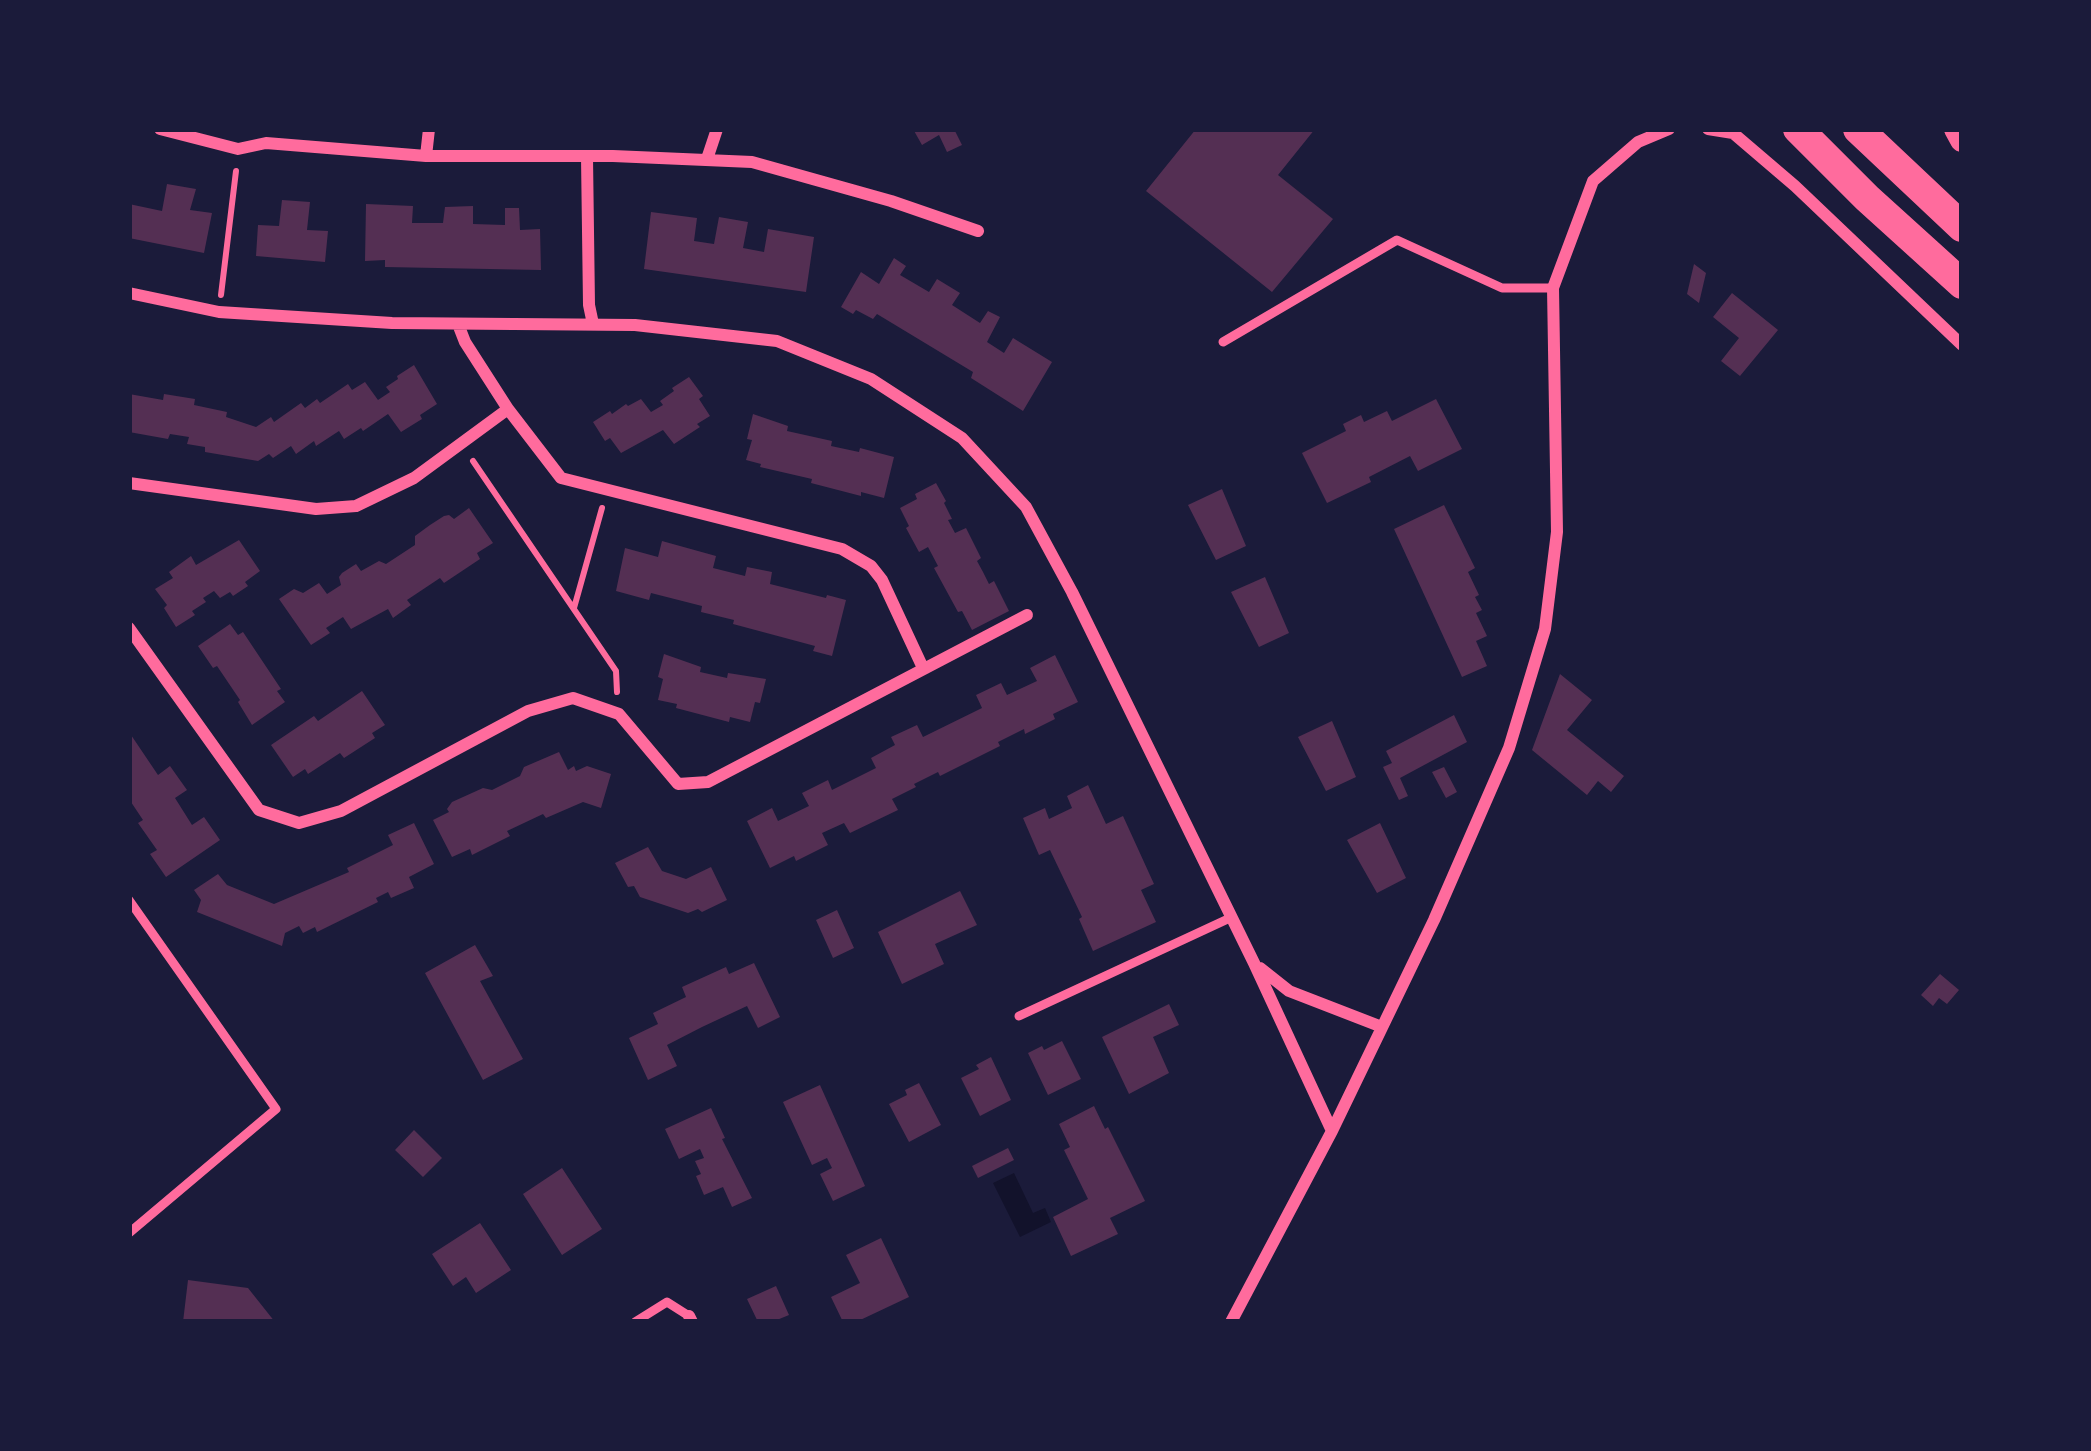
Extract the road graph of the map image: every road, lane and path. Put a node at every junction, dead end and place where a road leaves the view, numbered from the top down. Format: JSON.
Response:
{"nodes":[{"id":1,"x":160,"y":129,"type":"edge"},
{"id":2,"x":429,"y":129,"type":"edge"},
{"id":3,"x":717,"y":129,"type":"edge"},
{"id":4,"x":1669,"y":129,"type":"edge"},
{"id":5,"x":1708,"y":129,"type":"edge"},
{"id":6,"x":1798,"y":129,"type":"edge"},
{"id":7,"x":1819,"y":129,"type":"edge"},
{"id":8,"x":1858,"y":129,"type":"edge"},
{"id":9,"x":1955,"y":129,"type":"edge"},
{"id":10,"x":269,"y":136,"type":"edge"},
{"id":11,"x":1962,"y":140,"type":"edge"},
{"id":12,"x":238,"y":149,"type":"junction"},
{"id":13,"x":426,"y":155,"type":"junction"},
{"id":14,"x":586,"y":157,"type":"junction"},
{"id":15,"x":707,"y":159,"type":"junction"},
{"id":16,"x":1962,"y":227,"type":"edge"},
{"id":17,"x":978,"y":231,"type":"dead end"},
{"id":18,"x":1962,"y":265,"type":"edge"},
{"id":19,"x":1962,"y":284,"type":"edge"},
{"id":20,"x":1553,"y":288,"type":"junction"},
{"id":21,"x":129,"y":292,"type":"edge"},
{"id":22,"x":219,"y":312,"type":"junction"},
{"id":23,"x":458,"y":324,"type":"junction"},
{"id":24,"x":593,"y":324,"type":"junction"},
{"id":25,"x":1223,"y":342,"type":"dead end"},
{"id":26,"x":1962,"y":346,"type":"edge"},
{"id":27,"x":508,"y":409,"type":"junction"},
{"id":28,"x":461,"y":443,"type":"junction"},
{"id":29,"x":129,"y":483,"type":"edge"},
{"id":30,"x":608,"y":490,"type":"junction"},
{"id":31,"x":574,"y":608,"type":"junction"},
{"id":32,"x":1028,"y":615,"type":"dead end"},
{"id":33,"x":129,"y":628,"type":"edge"},
{"id":34,"x":923,"y":668,"type":"junction"},
{"id":35,"x":619,"y":714,"type":"junction"},
{"id":36,"x":129,"y":900,"type":"edge"},
{"id":37,"x":1230,"y":918,"type":"junction"},
{"id":38,"x":1254,"y":963,"type":"junction"},
{"id":39,"x":1019,"y":1016,"type":"dead end"},
{"id":40,"x":1382,"y":1027,"type":"junction"},
{"id":41,"x":1332,"y":1130,"type":"junction"},
{"id":42,"x":129,"y":1233,"type":"edge"},
{"id":43,"x":691,"y":1319,"type":"edge"},
{"id":44,"x":635,"y":1322,"type":"edge"},
{"id":45,"x":1231,"y":1322,"type":"edge"}],
"edges":[{"from":1,"to":12,"type":"street"},
{"from":2,"to":13,"type":"street"},
{"from":3,"to":15,"type":"street"},
{"from":4,"to":20,"type":"street"},
{"from":5,"to":26,"type":"street"},
{"from":6,"to":19,"type":"main road"},
{"from":7,"to":18,"type":"main road"},
{"from":8,"to":16,"type":"main road"},
{"from":9,"to":11,"type":"main road"},
{"from":10,"to":12,"type":"street"},
{"from":10,"to":13,"type":"street"},
{"from":12,"to":22,"type":"path"},
{"from":13,"to":14,"type":"street"},
{"from":14,"to":15,"type":"street"},
{"from":14,"to":24,"type":"street"},
{"from":15,"to":17,"type":"street"},
{"from":20,"to":25,"type":"lane"},
{"from":20,"to":40,"type":"street"},
{"from":21,"to":22,"type":"street"},
{"from":22,"to":23,"type":"street"},
{"from":23,"to":24,"type":"street"},
{"from":23,"to":27,"type":"street"},
{"from":24,"to":37,"type":"street"},
{"from":27,"to":28,"type":"street"},
{"from":27,"to":30,"type":"street"},
{"from":28,"to":29,"type":"street"},
{"from":28,"to":31,"type":"path"},
{"from":30,"to":31,"type":"path"},
{"from":30,"to":34,"type":"street"},
{"from":31,"to":35,"type":"path"},
{"from":32,"to":34,"type":"street"},
{"from":33,"to":35,"type":"street"},
{"from":34,"to":35,"type":"street"},
{"from":36,"to":42,"type":"lane"},
{"from":37,"to":38,"type":"street"},
{"from":37,"to":39,"type":"lane"},
{"from":38,"to":40,"type":"street"},
{"from":38,"to":41,"type":"street"},
{"from":40,"to":41,"type":"street"},
{"from":41,"to":45,"type":"street"},
{"from":43,"to":44,"type":"lane"}]}
